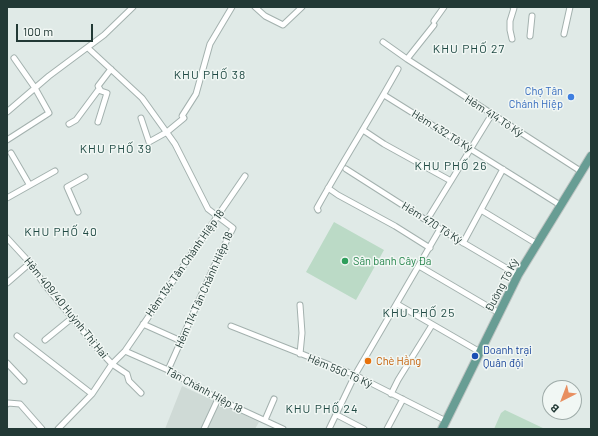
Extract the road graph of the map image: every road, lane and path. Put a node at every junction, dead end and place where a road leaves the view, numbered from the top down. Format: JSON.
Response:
{"nodes":[{"id":1,"x":133,"y":7,"type":"edge"},
{"id":2,"x":232,"y":7,"type":"edge"},
{"id":3,"x":255,"y":7,"type":"edge"},
{"id":4,"x":302,"y":7,"type":"edge"},
{"id":5,"x":444,"y":7,"type":"edge"},
{"id":6,"x":513,"y":7,"type":"edge"},
{"id":7,"x":570,"y":7,"type":"edge"},
{"id":8,"x":532,"y":16,"type":"dead end"},
{"id":9,"x":564,"y":34,"type":"dead end"},
{"id":10,"x":530,"y":36,"type":"dead end"},
{"id":11,"x":512,"y":39,"type":"dead end"},
{"id":12,"x":383,"y":42,"type":"dead end"},
{"id":13,"x":88,"y":48,"type":"junction"},
{"id":14,"x":14,"y":58,"type":"dead end"},
{"id":15,"x":407,"y":59,"type":"junction"},
{"id":16,"x":111,"y":69,"type":"junction"},
{"id":17,"x":398,"y":69,"type":"dead end"},
{"id":18,"x":35,"y":88,"type":"junction"},
{"id":19,"x":99,"y":89,"type":"junction"},
{"id":20,"x":384,"y":95,"type":"junction"},
{"id":21,"x":7,"y":112,"type":"edge"},
{"id":22,"x":492,"y":114,"type":"junction"},
{"id":23,"x":140,"y":118,"type":"dead end"},
{"id":24,"x":98,"y":122,"type":"dead end"},
{"id":25,"x":69,"y":124,"type":"dead end"},
{"id":26,"x":363,"y":130,"type":"junction"},
{"id":27,"x":167,"y":132,"type":"junction"},
{"id":28,"x":7,"y":140,"type":"edge"},
{"id":29,"x":472,"y":149,"type":"junction"},
{"id":30,"x":11,"y":153,"type":"dead end"},
{"id":31,"x":591,"y":156,"type":"edge"},
{"id":32,"x":503,"y":169,"type":"junction"},
{"id":33,"x":346,"y":170,"type":"dead end"},
{"id":34,"x":55,"y":171,"type":"dead end"},
{"id":35,"x":582,"y":172,"type":"junction"},
{"id":36,"x":245,"y":176,"type":"dead end"},
{"id":37,"x":84,"y":178,"type":"dead end"},
{"id":38,"x":451,"y":181,"type":"junction"},
{"id":39,"x":29,"y":184,"type":"junction"},
{"id":40,"x":328,"y":188,"type":"junction"},
{"id":41,"x":7,"y":198,"type":"edge"},
{"id":42,"x":560,"y":205,"type":"junction"},
{"id":43,"x":318,"y":210,"type":"dead end"},
{"id":44,"x":481,"y":210,"type":"junction"},
{"id":45,"x":78,"y":212,"type":"dead end"},
{"id":46,"x":217,"y":217,"type":"junction"},
{"id":47,"x":427,"y":220,"type":"junction"},
{"id":48,"x":440,"y":229,"type":"junction"},
{"id":49,"x":7,"y":238,"type":"edge"},
{"id":50,"x":463,"y":243,"type":"junction"},
{"id":51,"x":537,"y":244,"type":"junction"},
{"id":52,"x":430,"y":248,"type":"junction"},
{"id":53,"x":30,"y":263,"type":"junction"},
{"id":54,"x":419,"y":266,"type":"junction"},
{"id":55,"x":518,"y":275,"type":"junction"},
{"id":56,"x":7,"y":283,"type":"edge"},
{"id":57,"x":397,"y":304,"type":"junction"},
{"id":58,"x":300,"y":305,"type":"dead end"},
{"id":59,"x":499,"y":313,"type":"junction"},
{"id":60,"x":72,"y":318,"type":"junction"},
{"id":61,"x":143,"y":324,"type":"junction"},
{"id":62,"x":432,"y":325,"type":"junction"},
{"id":63,"x":231,"y":326,"type":"dead end"},
{"id":64,"x":17,"y":336,"type":"dead end"},
{"id":65,"x":45,"y":340,"type":"dead end"},
{"id":66,"x":181,"y":341,"type":"junction"},
{"id":67,"x":125,"y":351,"type":"junction"},
{"id":68,"x":480,"y":352,"type":"junction"},
{"id":69,"x":300,"y":354,"type":"junction"},
{"id":70,"x":7,"y":363,"type":"edge"},
{"id":71,"x":112,"y":364,"type":"junction"},
{"id":72,"x":168,"y":370,"type":"junction"},
{"id":73,"x":355,"y":375,"type":"junction"},
{"id":74,"x":24,"y":381,"type":"dead end"},
{"id":75,"x":141,"y":393,"type":"dead end"},
{"id":76,"x":92,"y":394,"type":"junction"},
{"id":77,"x":391,"y":394,"type":"junction"},
{"id":78,"x":218,"y":399,"type":"junction"},
{"id":79,"x":274,"y":399,"type":"dead end"},
{"id":80,"x":403,"y":399,"type":"junction"},
{"id":81,"x":7,"y":404,"type":"edge"},
{"id":82,"x":337,"y":415,"type":"junction"},
{"id":83,"x":265,"y":420,"type":"junction"},
{"id":84,"x":446,"y":421,"type":"junction"},
{"id":85,"x":42,"y":429,"type":"edge"},
{"id":86,"x":58,"y":429,"type":"edge"},
{"id":87,"x":204,"y":429,"type":"edge"},
{"id":88,"x":283,"y":429,"type":"edge"},
{"id":89,"x":329,"y":429,"type":"edge"},
{"id":90,"x":364,"y":429,"type":"edge"},
{"id":91,"x":387,"y":429,"type":"edge"},
{"id":92,"x":442,"y":429,"type":"edge"}],
"edges":[{"from":1,"to":13,"type":"street"},
{"from":2,"to":27,"type":"street"},
{"from":3,"to":4,"type":"street"},
{"from":5,"to":15,"type":"street"},
{"from":6,"to":11,"type":"street"},
{"from":7,"to":9,"type":"street"},
{"from":8,"to":10,"type":"street"},
{"from":12,"to":15,"type":"street","name":"Hẻm 414 Tô Ký"},
{"from":13,"to":16,"type":"street"},
{"from":13,"to":18,"type":"street"},
{"from":14,"to":18,"type":"street"},
{"from":15,"to":22,"type":"street","name":"Hẻm 414 Tô Ký"},
{"from":16,"to":19,"type":"street"},
{"from":16,"to":27,"type":"street"},
{"from":17,"to":20,"type":"street"},
{"from":18,"to":21,"type":"street"},
{"from":18,"to":28,"type":"street"},
{"from":19,"to":24,"type":"street"},
{"from":19,"to":25,"type":"street"},
{"from":20,"to":26,"type":"street"},
{"from":20,"to":29,"type":"street","name":"Hẻm 432 Tô Ký"},
{"from":22,"to":29,"type":"street"},
{"from":22,"to":35,"type":"street","name":"Hẻm 414 Tô Ký"},
{"from":23,"to":27,"type":"street"},
{"from":26,"to":38,"type":"street"},
{"from":26,"to":40,"type":"street"},
{"from":27,"to":46,"type":"street"},
{"from":29,"to":32,"type":"street","name":"Hẻm 432 Tô Ký"},
{"from":29,"to":38,"type":"street"},
{"from":30,"to":39,"type":"street"},
{"from":31,"to":35,"type":"main road","name":"Đường Tô Ký"},
{"from":32,"to":42,"type":"street","name":"Hẻm 432 Tô Ký"},
{"from":32,"to":44,"type":"street"},
{"from":33,"to":47,"type":"street","name":"Hẻm 470 Tô Ký"},
{"from":34,"to":39,"type":"street"},
{"from":35,"to":42,"type":"main road","name":"Đường Tô Ký"},
{"from":36,"to":46,"type":"street","name":"Hẻm 134 Tân Chánh Hiệp 18"},
{"from":37,"to":45,"type":"street"},
{"from":38,"to":47,"type":"street"},
{"from":39,"to":41,"type":"street"},
{"from":40,"to":43,"type":"street"},
{"from":40,"to":52,"type":"street"},
{"from":42,"to":51,"type":"main road","name":"Đường Tô Ký"},
{"from":44,"to":50,"type":"street"},
{"from":44,"to":51,"type":"street"},
{"from":46,"to":61,"type":"street","name":"Hẻm 134 Tân Chánh Hiệp 18"},
{"from":46,"to":66,"type":"street","name":"Hẻm 114 Tân Chánh Hiệp 18"},
{"from":47,"to":48,"type":"street","name":"Hẻm 470 Tô Ký"},
{"from":48,"to":50,"type":"street","name":"Hẻm 470 Tô Ký"},
{"from":48,"to":52,"type":"street"},
{"from":49,"to":53,"type":"street","name":"Hẻm 409/40 Huỳnh Thị Hai"},
{"from":50,"to":55,"type":"street","name":"Hẻm 470 Tô Ký"},
{"from":51,"to":55,"type":"main road","name":"Đường Tô Ký"},
{"from":52,"to":54,"type":"street"},
{"from":53,"to":56,"type":"street"},
{"from":53,"to":60,"type":"street","name":"Hẻm 409/40 Huỳnh Thị Hai"},
{"from":54,"to":57,"type":"street"},
{"from":54,"to":59,"type":"street"},
{"from":55,"to":59,"type":"main road","name":"Đường Tô Ký"},
{"from":57,"to":62,"type":"street"},
{"from":57,"to":73,"type":"street"},
{"from":58,"to":69,"type":"street"},
{"from":59,"to":68,"type":"main road","name":"Đường Tô Ký"},
{"from":60,"to":65,"type":"street"},
{"from":60,"to":71,"type":"street","name":"Hẻm 409/40 Huỳnh Thị Hai"},
{"from":61,"to":66,"type":"street"},
{"from":61,"to":67,"type":"street","name":"Hẻm 134 Tân Chánh Hiệp 18"},
{"from":62,"to":68,"type":"street"},
{"from":62,"to":77,"type":"street"},
{"from":63,"to":69,"type":"street","name":"Hẻm 550 Tô Ký"},
{"from":64,"to":76,"type":"street"},
{"from":66,"to":72,"type":"street","name":"Hẻm 114 Tân Chánh Hiệp 18"},
{"from":67,"to":71,"type":"street","name":"Hẻm 134 Tân Chánh Hiệp 18"},
{"from":67,"to":72,"type":"street","name":"Tân Chánh Hiệp 18"},
{"from":68,"to":84,"type":"main road","name":"Đường Tô Ký"},
{"from":69,"to":73,"type":"street","name":"Hẻm 550 Tô Ký"},
{"from":70,"to":74,"type":"street"},
{"from":71,"to":75,"type":"street","name":"Hẻm 409/40 Huỳnh Thị Hai"},
{"from":71,"to":76,"type":"street","name":"Hẻm 134 Tân Chánh Hiệp 18"},
{"from":72,"to":78,"type":"street","name":"Tân Chánh Hiệp 18"},
{"from":73,"to":77,"type":"street","name":"Hẻm 550 Tô Ký"},
{"from":73,"to":82,"type":"street"},
{"from":76,"to":86,"type":"street","name":"Hẻm 134 Tân Chánh Hiệp 18"},
{"from":77,"to":80,"type":"street","name":"Hẻm 550 Tô Ký"},
{"from":78,"to":83,"type":"street","name":"Tân Chánh Hiệp 18"},
{"from":78,"to":87,"type":"street"},
{"from":79,"to":83,"type":"street"},
{"from":80,"to":84,"type":"street","name":"Hẻm 550 Tô Ký"},
{"from":80,"to":91,"type":"street"},
{"from":81,"to":85,"type":"street"},
{"from":82,"to":89,"type":"street"},
{"from":82,"to":90,"type":"street"},
{"from":83,"to":88,"type":"street","name":"Tân Chánh Hiệp 18"},
{"from":84,"to":92,"type":"main road","name":"Đường Tô Ký"}]}
